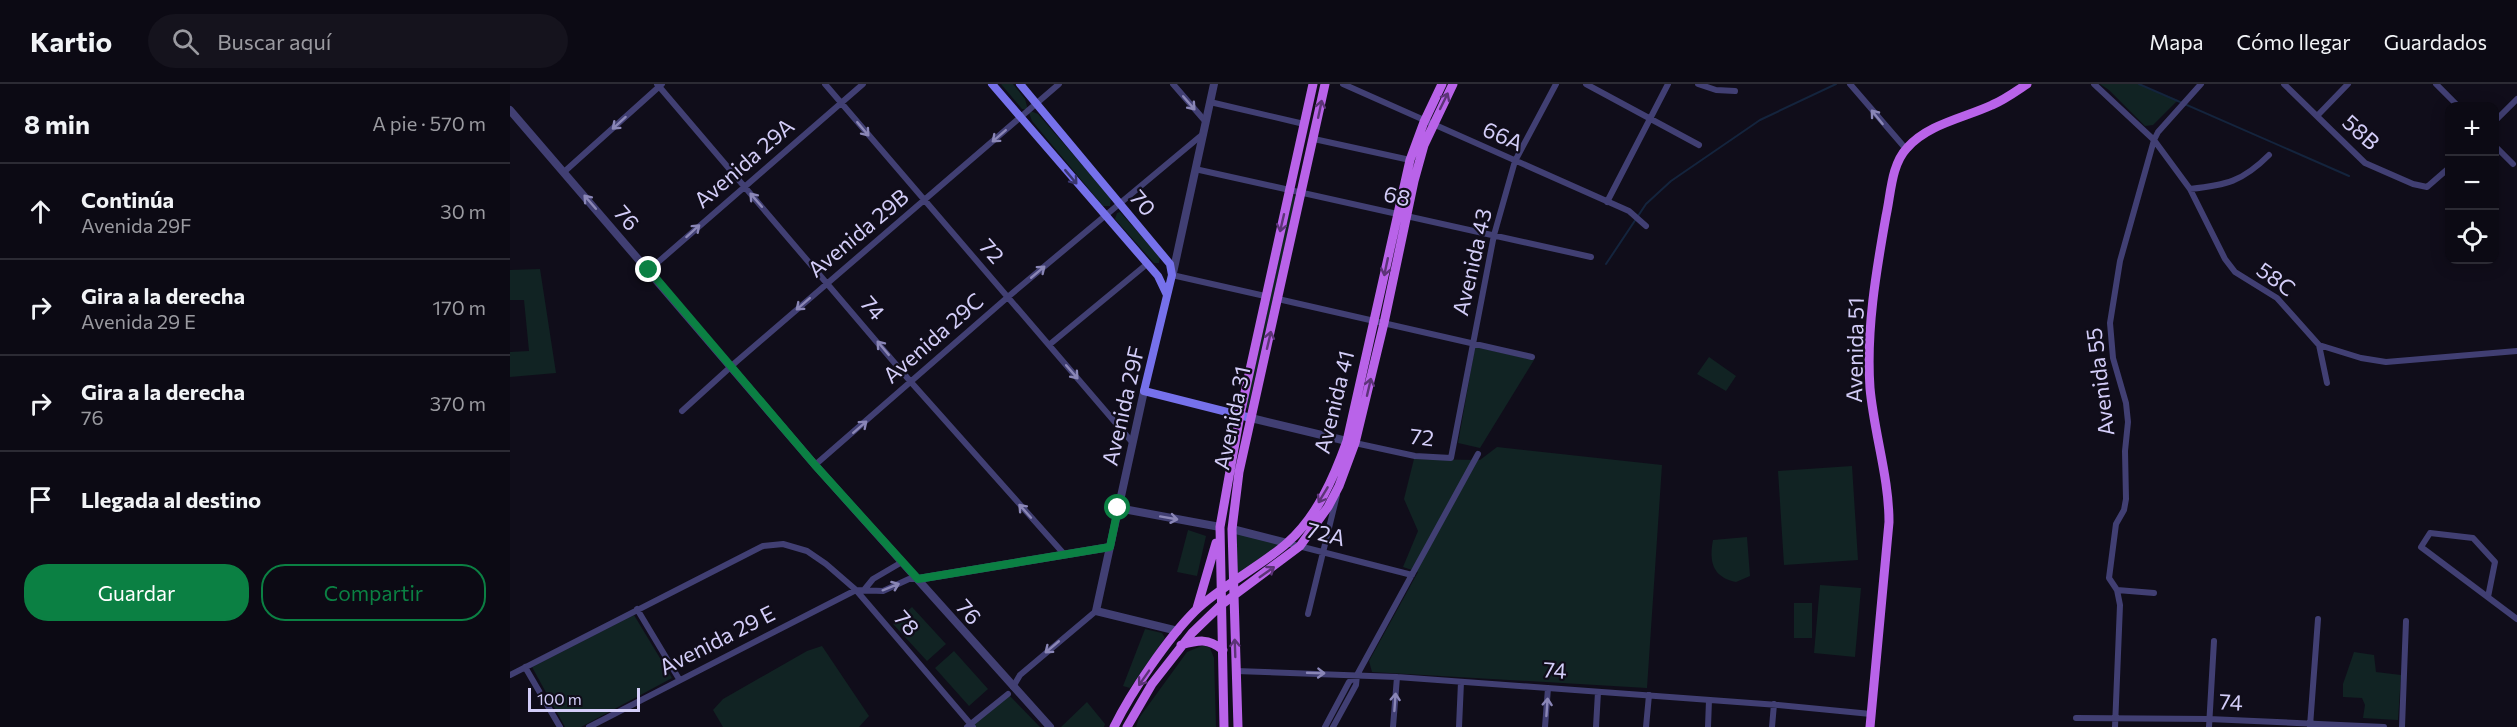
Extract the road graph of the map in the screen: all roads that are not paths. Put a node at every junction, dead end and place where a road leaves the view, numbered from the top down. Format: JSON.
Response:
{"nodes":[{"id":1,"x":825,"y":84,"type":"edge"},
{"id":2,"x":863,"y":84,"type":"edge"},
{"id":3,"x":992,"y":84,"type":"edge"},
{"id":4,"x":1020,"y":84,"type":"edge"},
{"id":5,"x":1059,"y":84,"type":"edge"},
{"id":6,"x":1173,"y":84,"type":"edge"},
{"id":7,"x":1214,"y":84,"type":"edge"},
{"id":8,"x":1313,"y":84,"type":"edge"},
{"id":9,"x":1325,"y":84,"type":"edge"},
{"id":10,"x":1343,"y":84,"type":"edge"},
{"id":11,"x":1442,"y":84,"type":"edge"},
{"id":12,"x":1453,"y":84,"type":"edge"},
{"id":13,"x":1556,"y":84,"type":"edge"},
{"id":14,"x":1586,"y":84,"type":"edge"},
{"id":15,"x":1668,"y":84,"type":"edge"},
{"id":16,"x":1698,"y":84,"type":"edge"},
{"id":17,"x":1850,"y":84,"type":"edge"},
{"id":18,"x":2027,"y":84,"type":"edge"},
{"id":19,"x":2094,"y":84,"type":"edge"},
{"id":20,"x":2201,"y":84,"type":"edge"},
{"id":21,"x":2284,"y":84,"type":"edge"},
{"id":22,"x":2348,"y":84,"type":"edge"},
{"id":23,"x":2436,"y":84,"type":"edge"},
{"id":24,"x":659,"y":85,"type":"edge"},
{"id":25,"x":1735,"y":90,"type":"dead end"},
{"id":26,"x":2517,"y":99,"type":"edge"},
{"id":27,"x":1210,"y":102,"type":"junction"},
{"id":28,"x":2454,"y":102,"type":"edge"},
{"id":29,"x":841,"y":103,"type":"junction"},
{"id":30,"x":1036,"y":104,"type":"junction"},
{"id":31,"x":510,"y":110,"type":"edge"},
{"id":32,"x":2317,"y":116,"type":"junction"},
{"id":33,"x":1020,"y":117,"type":"junction"},
{"id":34,"x":2499,"y":117,"type":"edge"},
{"id":35,"x":1649,"y":118,"type":"junction"},
{"id":36,"x":1206,"y":121,"type":"junction"},
{"id":37,"x":1429,"y":123,"type":"junction"},
{"id":38,"x":1304,"y":124,"type":"junction"},
{"id":39,"x":1203,"y":134,"type":"junction"},
{"id":40,"x":1314,"y":139,"type":"junction"},
{"id":41,"x":2154,"y":140,"type":"junction"},
{"id":42,"x":1699,"y":145,"type":"dead end"},
{"id":43,"x":1906,"y":149,"type":"junction"},
{"id":44,"x":2499,"y":150,"type":"edge"},
{"id":45,"x":2269,"y":156,"type":"dead end"},
{"id":46,"x":1410,"y":159,"type":"junction"},
{"id":47,"x":1515,"y":160,"type":"junction"},
{"id":48,"x":2513,"y":164,"type":"dead end"},
{"id":49,"x":1195,"y":169,"type":"junction"},
{"id":50,"x":2445,"y":171,"type":"edge"},
{"id":51,"x":564,"y":172,"type":"junction"},
{"id":52,"x":744,"y":186,"type":"junction"},
{"id":53,"x":2190,"y":189,"type":"junction"},
{"id":54,"x":1289,"y":190,"type":"junction"},
{"id":55,"x":1302,"y":193,"type":"junction"},
{"id":56,"x":924,"y":201,"type":"junction"},
{"id":57,"x":1607,"y":202,"type":"junction"},
{"id":58,"x":1120,"y":203,"type":"junction"},
{"id":59,"x":1402,"y":215,"type":"junction"},
{"id":60,"x":1105,"y":216,"type":"junction"},
{"id":61,"x":1646,"y":225,"type":"dead end"},
{"id":62,"x":1494,"y":235,"type":"junction"},
{"id":63,"x":1591,"y":257,"type":"dead end"},
{"id":64,"x":1146,"y":264,"type":"junction"},
{"id":65,"x":649,"y":270,"type":"junction"},
{"id":66,"x":1172,"y":275,"type":"junction"},
{"id":67,"x":1158,"y":276,"type":"junction"},
{"id":68,"x":828,"y":283,"type":"junction"},
{"id":69,"x":1167,"y":295,"type":"junction"},
{"id":70,"x":1009,"y":296,"type":"junction"},
{"id":71,"x":1265,"y":296,"type":"junction"},
{"id":72,"x":1278,"y":299,"type":"junction"},
{"id":73,"x":1379,"y":322,"type":"junction"},
{"id":74,"x":1472,"y":343,"type":"junction"},
{"id":75,"x":1049,"y":345,"type":"junction"},
{"id":76,"x":2319,"y":345,"type":"junction"},
{"id":77,"x":2517,"y":351,"type":"edge"},
{"id":78,"x":1532,"y":357,"type":"dead end"},
{"id":79,"x":731,"y":366,"type":"junction"},
{"id":80,"x":910,"y":381,"type":"junction"},
{"id":81,"x":2327,"y":383,"type":"dead end"},
{"id":82,"x":1144,"y":391,"type":"junction"},
{"id":83,"x":682,"y":411,"type":"dead end"},
{"id":84,"x":1240,"y":415,"type":"junction"},
{"id":85,"x":1251,"y":418,"type":"junction"},
{"id":86,"x":1132,"y":442,"type":"junction"},
{"id":87,"x":1351,"y":442,"type":"junction"},
{"id":88,"x":1478,"y":454,"type":"dead end"},
{"id":89,"x":1451,"y":458,"type":"joint"},
{"id":90,"x":815,"y":465,"type":"junction"},
{"id":91,"x":1339,"y":486,"type":"junction"},
{"id":92,"x":1118,"y":508,"type":"junction"},
{"id":93,"x":1220,"y":527,"type":"junction"},
{"id":94,"x":1232,"y":529,"type":"junction"},
{"id":95,"x":1287,"y":543,"type":"junction"},
{"id":96,"x":1300,"y":546,"type":"junction"},
{"id":97,"x":1110,"y":547,"type":"junction"},
{"id":98,"x":1324,"y":552,"type":"junction"},
{"id":99,"x":1064,"y":554,"type":"junction"},
{"id":100,"x":902,"y":562,"type":"junction"},
{"id":101,"x":1412,"y":575,"type":"junction"},
{"id":102,"x":918,"y":579,"type":"junction"},
{"id":103,"x":1233,"y":581,"type":"junction"},
{"id":104,"x":856,"y":590,"type":"junction"},
{"id":105,"x":864,"y":590,"type":"junction"},
{"id":106,"x":1221,"y":590,"type":"junction"},
{"id":107,"x":2117,"y":590,"type":"junction"},
{"id":108,"x":2154,"y":593,"type":"dead end"},
{"id":109,"x":1233,"y":596,"type":"junction"},
{"id":110,"x":2488,"y":597,"type":"junction"},
{"id":111,"x":1221,"y":605,"type":"junction"},
{"id":112,"x":637,"y":609,"type":"junction"},
{"id":113,"x":1196,"y":610,"type":"junction"},
{"id":114,"x":1096,"y":611,"type":"junction"},
{"id":115,"x":1308,"y":614,"type":"dead end"},
{"id":116,"x":2517,"y":618,"type":"edge"},
{"id":117,"x":2318,"y":619,"type":"dead end"},
{"id":118,"x":2406,"y":621,"type":"dead end"},
{"id":119,"x":1178,"y":631,"type":"junction"},
{"id":120,"x":2214,"y":641,"type":"dead end"},
{"id":121,"x":1182,"y":645,"type":"junction"},
{"id":122,"x":1223,"y":650,"type":"junction"},
{"id":123,"x":525,"y":667,"type":"junction"},
{"id":124,"x":1236,"y":671,"type":"junction"},
{"id":125,"x":510,"y":675,"type":"edge"},
{"id":126,"x":1357,"y":675,"type":"junction"},
{"id":127,"x":1397,"y":677,"type":"junction"},
{"id":128,"x":679,"y":679,"type":"junction"},
{"id":129,"x":1461,"y":682,"type":"junction"},
{"id":130,"x":1548,"y":688,"type":"junction"},
{"id":131,"x":1011,"y":690,"type":"junction"},
{"id":132,"x":1598,"y":692,"type":"junction"},
{"id":133,"x":1649,"y":695,"type":"junction"},
{"id":134,"x":1709,"y":700,"type":"junction"},
{"id":135,"x":1774,"y":704,"type":"junction"},
{"id":136,"x":1871,"y":714,"type":"junction"},
{"id":137,"x":2076,"y":718,"type":"dead end"},
{"id":138,"x":2115,"y":718,"type":"junction"},
{"id":139,"x":2209,"y":718,"type":"junction"},
{"id":140,"x":2311,"y":725,"type":"edge"},
{"id":141,"x":970,"y":726,"type":"edge"},
{"id":142,"x":560,"y":727,"type":"edge"},
{"id":143,"x":589,"y":727,"type":"edge"},
{"id":144,"x":1050,"y":727,"type":"edge"},
{"id":145,"x":1114,"y":727,"type":"edge"},
{"id":146,"x":1127,"y":727,"type":"edge"},
{"id":147,"x":1224,"y":727,"type":"edge"},
{"id":148,"x":1238,"y":727,"type":"edge"},
{"id":149,"x":1325,"y":727,"type":"edge"},
{"id":150,"x":1334,"y":727,"type":"edge"},
{"id":151,"x":1393,"y":727,"type":"edge"},
{"id":152,"x":1459,"y":727,"type":"edge"},
{"id":153,"x":1545,"y":727,"type":"edge"},
{"id":154,"x":1596,"y":727,"type":"edge"},
{"id":155,"x":1646,"y":727,"type":"edge"},
{"id":156,"x":1707,"y":727,"type":"edge"},
{"id":157,"x":1772,"y":727,"type":"edge"},
{"id":158,"x":1870,"y":727,"type":"edge"},
{"id":159,"x":2115,"y":727,"type":"edge"},
{"id":160,"x":2209,"y":727,"type":"edge"},
{"id":161,"x":2384,"y":727,"type":"edge"},
{"id":162,"x":2402,"y":727,"type":"edge"}],
"edges":[{"from":1,"to":29,"type":"street","name":"72"},
{"from":2,"to":29,"type":"street","name":"Avenida 29A"},
{"from":3,"to":33,"type":"main road","name":"70"},
{"from":4,"to":30,"type":"main road","name":"70"},
{"from":5,"to":30,"type":"street","name":"Avenida 29B"},
{"from":6,"to":36,"type":"street","one_way":true},
{"from":7,"to":27,"type":"street"},
{"from":8,"to":38,"type":"main road","name":"Avenida 31"},
{"from":40,"to":9,"type":"main road","name":"Avenida 31","one_way":true},
{"from":10,"to":37,"type":"street","name":"66A"},
{"from":11,"to":37,"type":"main road","name":"Avenida 41"},
{"from":37,"to":12,"type":"main road","name":"Avenida 41","one_way":true},
{"from":13,"to":47,"type":"street","name":"Avenida 43"},
{"from":14,"to":35,"type":"street"},
{"from":15,"to":35,"type":"street"},
{"from":16,"to":25,"type":"street"},
{"from":43,"to":17,"type":"street","one_way":true},
{"from":18,"to":43,"type":"main road"},
{"from":19,"to":41,"type":"street","name":"58C"},
{"from":20,"to":41,"type":"street","name":"Avenida 55"},
{"from":21,"to":32,"type":"street","name":"58B"},
{"from":22,"to":32,"type":"street"},
{"from":23,"to":28,"type":"street"},
{"from":24,"to":51,"type":"street","one_way":true},
{"from":24,"to":52,"type":"street","name":"74"},
{"from":26,"to":34,"type":"street"},
{"from":27,"to":36,"type":"street"},
{"from":27,"to":38,"type":"street"},
{"from":29,"to":52,"type":"street","name":"Avenida 29A"},
{"from":29,"to":56,"type":"street","name":"72","one_way":true},
{"from":30,"to":33,"type":"street","name":"Avenida 29B"},
{"from":30,"to":58,"type":"main road","name":"70"},
{"from":31,"to":51,"type":"street","name":"76"},
{"from":32,"to":50,"type":"street","name":"58B"},
{"from":33,"to":56,"type":"street","name":"Avenida 29B","one_way":true},
{"from":33,"to":60,"type":"main road","name":"70","one_way":true},
{"from":35,"to":42,"type":"street"},
{"from":35,"to":57,"type":"street"},
{"from":36,"to":39,"type":"street"},
{"from":37,"to":46,"type":"main road","name":"Avenida 41"},
{"from":37,"to":47,"type":"street","name":"66A"},
{"from":37,"to":59,"type":"main road","name":"Avenida 41"},
{"from":38,"to":54,"type":"main road","name":"Avenida 31"},
{"from":39,"to":49,"type":"street","name":"Avenida 29F"},
{"from":39,"to":58,"type":"street","name":"Avenida 29C"},
{"from":40,"to":46,"type":"street"},
{"from":40,"to":55,"type":"main road","name":"Avenida 31"},
{"from":41,"to":53,"type":"street","name":"58C"},
{"from":41,"to":107,"type":"street","name":"Avenida 55"},
{"from":43,"to":136,"type":"main road","name":"Avenida 51"},
{"from":44,"to":48,"type":"street"},
{"from":45,"to":53,"type":"street"},
{"from":46,"to":59,"type":"main road","name":"Avenida 41"},
{"from":47,"to":57,"type":"street","name":"66A"},
{"from":47,"to":62,"type":"street","name":"Avenida 43"},
{"from":49,"to":54,"type":"street","name":"68"},
{"from":49,"to":66,"type":"street","name":"Avenida 29F"},
{"from":65,"to":51,"type":"street","name":"76","one_way":true},
{"from":65,"to":52,"type":"street","name":"Avenida 29A","one_way":true},
{"from":68,"to":52,"type":"street","name":"74","one_way":true},
{"from":53,"to":76,"type":"street","name":"58C"},
{"from":54,"to":55,"type":"street","name":"68"},
{"from":54,"to":71,"type":"main road","name":"Avenida 31","one_way":true},
{"from":55,"to":59,"type":"street","name":"68"},
{"from":55,"to":72,"type":"main road","name":"Avenida 31"},
{"from":56,"to":68,"type":"street","name":"Avenida 29B"},
{"from":56,"to":70,"type":"street","name":"72"},
{"from":57,"to":61,"type":"street","name":"66A"},
{"from":58,"to":60,"type":"street","name":"Avenida 29C"},
{"from":58,"to":66,"type":"main road","name":"70"},
{"from":59,"to":62,"type":"street","name":"68"},
{"from":59,"to":73,"type":"main road","name":"Avenida 41"},
{"from":60,"to":64,"type":"main road","name":"70"},
{"from":70,"to":60,"type":"street","name":"Avenida 29C","one_way":true},
{"from":62,"to":63,"type":"street","name":"68"},
{"from":62,"to":74,"type":"street","name":"Avenida 43"},
{"from":64,"to":67,"type":"main road","name":"70"},
{"from":64,"to":75,"type":"street"},
{"from":65,"to":79,"type":"street","name":"76"},
{"from":66,"to":67,"type":"main road"},
{"from":66,"to":69,"type":"main road","name":"Avenida 29F"},
{"from":66,"to":71,"type":"street"},
{"from":67,"to":69,"type":"main road","name":"70"},
{"from":68,"to":79,"type":"street","name":"Avenida 29B","one_way":true},
{"from":80,"to":68,"type":"street","name":"74","one_way":true},
{"from":69,"to":82,"type":"main road","name":"Avenida 29F"},
{"from":70,"to":75,"type":"street","name":"72"},
{"from":70,"to":80,"type":"street","name":"Avenida 29C"},
{"from":71,"to":84,"type":"main road","name":"Avenida 31"},
{"from":72,"to":73,"type":"street"},
{"from":85,"to":72,"type":"main road","name":"Avenida 31","one_way":true},
{"from":73,"to":74,"type":"street"},
{"from":73,"to":87,"type":"main road","name":"Avenida 41"},
{"from":74,"to":78,"type":"street"},
{"from":74,"to":89,"type":"street","name":"Avenida 43"},
{"from":75,"to":86,"type":"street","name":"72","one_way":true},
{"from":76,"to":77,"type":"street"},
{"from":76,"to":81,"type":"street"},
{"from":79,"to":83,"type":"street","name":"Avenida 29B"},
{"from":79,"to":90,"type":"street","name":"76"},
{"from":90,"to":80,"type":"street","name":"Avenida 29C","one_way":true},
{"from":99,"to":80,"type":"street","name":"74","one_way":true},
{"from":82,"to":84,"type":"main road","name":"72"},
{"from":82,"to":86,"type":"street","name":"Avenida 29F"},
{"from":84,"to":85,"type":"main road","name":"72"},
{"from":84,"to":93,"type":"main road","name":"Avenida 31"},
{"from":85,"to":87,"type":"street","name":"72"},
{"from":85,"to":94,"type":"main road","name":"Avenida 31"},
{"from":86,"to":92,"type":"street","name":"Avenida 29F"},
{"from":87,"to":89,"type":"street","name":"72"},
{"from":87,"to":91,"type":"main road","name":"Avenida 41"},
{"from":87,"to":95,"type":"main road","name":"Avenida 41","one_way":true},
{"from":88,"to":101,"type":"street"},
{"from":90,"to":100,"type":"street","name":"76"},
{"from":91,"to":96,"type":"main road","name":"Avenida 41"},
{"from":91,"to":98,"type":"street"},
{"from":92,"to":93,"type":"street","one_way":true},
{"from":92,"to":97,"type":"street","name":"Avenida 29F"},
{"from":93,"to":106,"type":"main road","name":"Avenida 31"},
{"from":93,"to":113,"type":"main road"},
{"from":94,"to":95,"type":"street","name":"72A"},
{"from":94,"to":103,"type":"main road","name":"Avenida 31"},
{"from":95,"to":96,"type":"street","name":"72A"},
{"from":95,"to":103,"type":"main road","name":"Avenida 41"},
{"from":96,"to":98,"type":"street","name":"72A"},
{"from":109,"to":96,"type":"main road","name":"Avenida 41","one_way":true},
{"from":97,"to":99,"type":"street","name":"Avenida 29 E"},
{"from":97,"to":114,"type":"street","name":"Avenida 29F"},
{"from":98,"to":101,"type":"street","name":"72A"},
{"from":98,"to":115,"type":"street"},
{"from":99,"to":102,"type":"street","name":"Avenida 29 E"},
{"from":100,"to":102,"type":"street","name":"76"},
{"from":100,"to":105,"type":"street"},
{"from":101,"to":126,"type":"street"},
{"from":105,"to":102,"type":"street","name":"Avenida 29 E","one_way":true},
{"from":102,"to":131,"type":"street","name":"76"},
{"from":103,"to":106,"type":"main road","name":"Avenida 41"},
{"from":103,"to":109,"type":"main road","name":"Avenida 31"},
{"from":104,"to":105,"type":"street","name":"Avenida 29 E"},
{"from":104,"to":112,"type":"street","name":"78"},
{"from":104,"to":128,"type":"street","name":"Avenida 29 E"},
{"from":104,"to":141,"type":"street","name":"78"},
{"from":106,"to":111,"type":"main road"},
{"from":106,"to":113,"type":"main road"},
{"from":107,"to":108,"type":"street"},
{"from":107,"to":138,"type":"street","name":"Avenida 55"},
{"from":109,"to":111,"type":"main road"},
{"from":124,"to":109,"type":"main road","one_way":true},
{"from":110,"to":110,"type":"street"},
{"from":110,"to":116,"type":"street"},
{"from":111,"to":121,"type":"main road"},
{"from":111,"to":122,"type":"main road"},
{"from":112,"to":123,"type":"street"},
{"from":112,"to":128,"type":"street"},
{"from":113,"to":119,"type":"main road"},
{"from":114,"to":119,"type":"street"},
{"from":114,"to":131,"type":"street","one_way":true},
{"from":117,"to":140,"type":"street"},
{"from":118,"to":162,"type":"street"},
{"from":119,"to":145,"type":"main road","one_way":true},
{"from":120,"to":139,"type":"street"},
{"from":121,"to":122,"type":"main road"},
{"from":121,"to":146,"type":"main road"},
{"from":122,"to":147,"type":"main road"},
{"from":123,"to":125,"type":"street"},
{"from":123,"to":142,"type":"street"},
{"from":124,"to":126,"type":"street","name":"74","one_way":true},
{"from":124,"to":148,"type":"main road"},
{"from":126,"to":127,"type":"street","name":"74"},
{"from":126,"to":149,"type":"street"},
{"from":126,"to":150,"type":"street"},
{"from":127,"to":129,"type":"street","name":"74"},
{"from":151,"to":127,"type":"street","one_way":true},
{"from":128,"to":143,"type":"street","name":"Avenida 29 E"},
{"from":129,"to":130,"type":"street","name":"74"},
{"from":129,"to":152,"type":"street"},
{"from":130,"to":132,"type":"street","name":"74"},
{"from":153,"to":130,"type":"street","one_way":true},
{"from":131,"to":141,"type":"street"},
{"from":131,"to":144,"type":"street","name":"76"},
{"from":132,"to":133,"type":"street","name":"74"},
{"from":132,"to":154,"type":"street"},
{"from":133,"to":134,"type":"street","name":"74"},
{"from":133,"to":155,"type":"street"},
{"from":134,"to":135,"type":"street","name":"74"},
{"from":134,"to":156,"type":"street"},
{"from":135,"to":136,"type":"street","name":"74"},
{"from":135,"to":157,"type":"street"},
{"from":136,"to":158,"type":"main road","name":"Avenida 51"},
{"from":137,"to":138,"type":"street","name":"74"},
{"from":138,"to":139,"type":"street","name":"74"},
{"from":138,"to":159,"type":"street","name":"Avenida 55"},
{"from":139,"to":140,"type":"street","name":"74"},
{"from":139,"to":160,"type":"street"},
{"from":140,"to":161,"type":"street","name":"74"}]}
